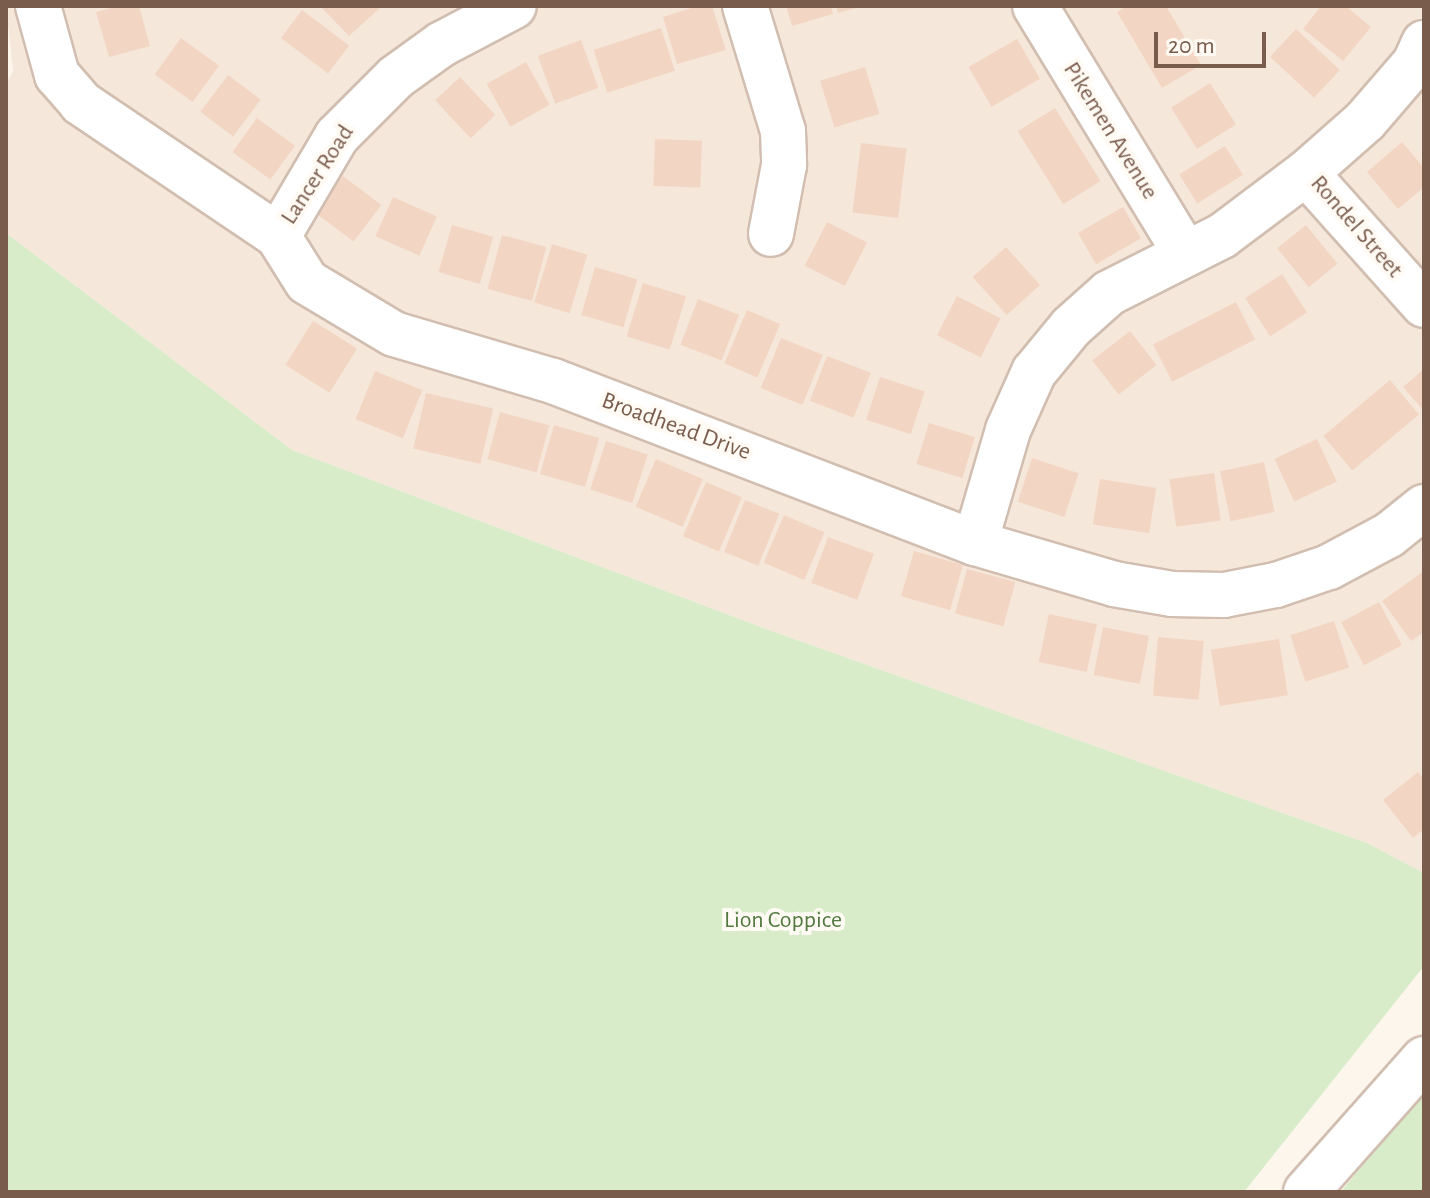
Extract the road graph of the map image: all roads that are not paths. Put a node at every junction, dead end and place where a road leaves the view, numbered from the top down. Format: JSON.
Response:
{"nodes":[{"id":1,"x":38,"y":6,"type":"edge"},
{"id":2,"x":514,"y":6,"type":"edge"},
{"id":3,"x":745,"y":6,"type":"edge"},
{"id":4,"x":1035,"y":6,"type":"edge"},
{"id":5,"x":1424,"y":43,"type":"edge"},
{"id":6,"x":1306,"y":173,"type":"junction"},
{"id":7,"x":771,"y":234,"type":"dead end"},
{"id":8,"x":278,"y":236,"type":"junction"},
{"id":9,"x":1186,"y":254,"type":"junction"},
{"id":10,"x":1424,"y":305,"type":"edge"},
{"id":11,"x":1424,"y":507,"type":"edge"},
{"id":12,"x":975,"y":543,"type":"junction"},
{"id":13,"x":1424,"y":1059,"type":"edge"},
{"id":14,"x":1306,"y":1192,"type":"edge"}],
"edges":[{"from":1,"to":8,"type":"street","name":"Broadhead Drive"},
{"from":2,"to":8,"type":"street","name":"Lancer Road"},
{"from":3,"to":7,"type":"street"},
{"from":4,"to":9,"type":"street","name":"Pikemen Avenue"},
{"from":5,"to":6,"type":"street","name":"Rondel Street"},
{"from":6,"to":9,"type":"street"},
{"from":6,"to":10,"type":"street","name":"Rondel Street"},
{"from":8,"to":12,"type":"street","name":"Broadhead Drive"},
{"from":9,"to":12,"type":"street"},
{"from":11,"to":12,"type":"street","name":"Broadhead Drive"},
{"from":13,"to":14,"type":"street"}]}
